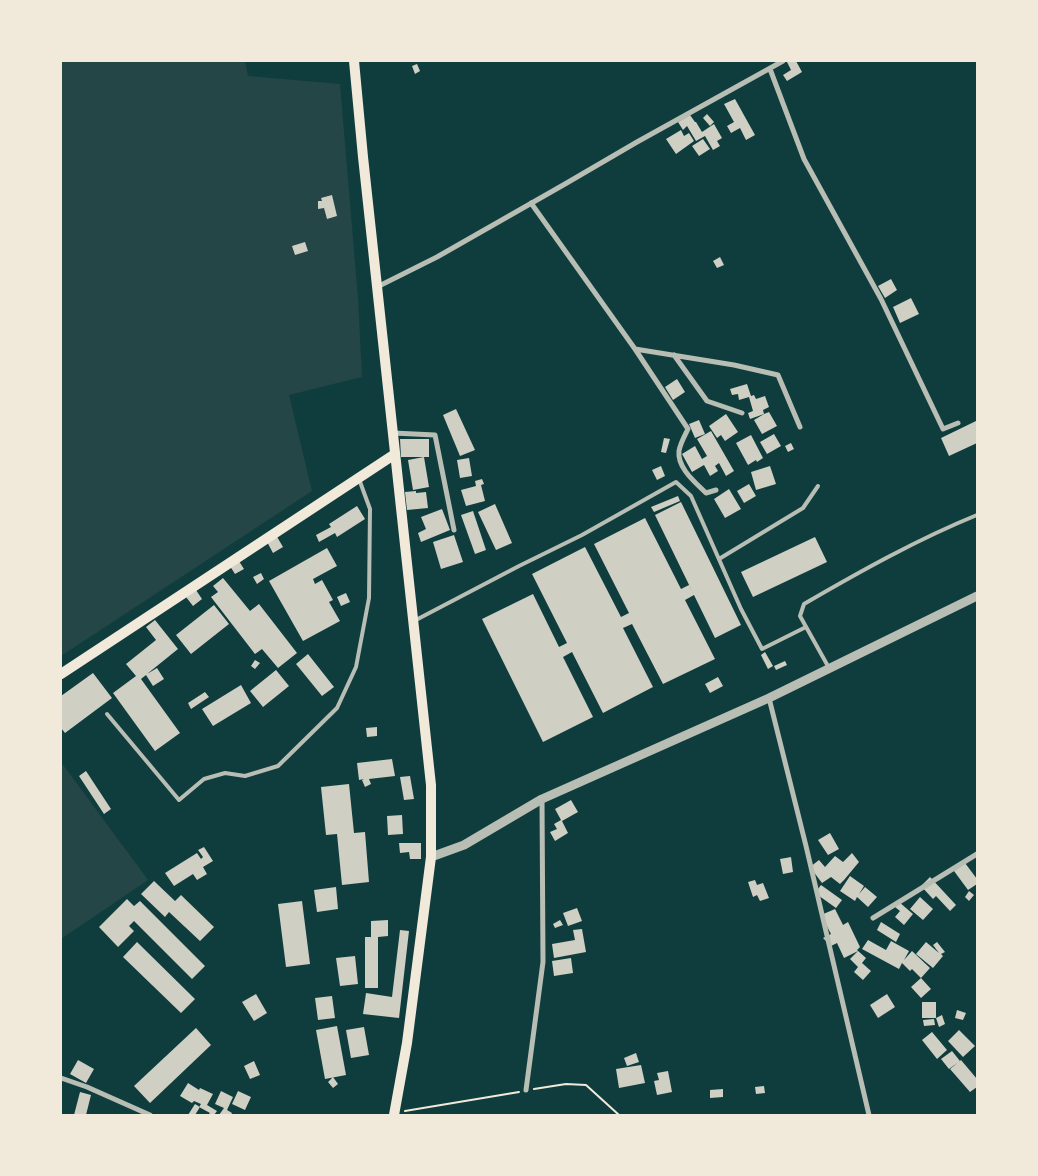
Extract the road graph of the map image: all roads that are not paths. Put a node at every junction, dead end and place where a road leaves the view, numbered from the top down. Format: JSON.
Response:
{"nodes":[{"id":1,"x":354,"y":61,"type":"edge"},
{"id":2,"x":783,"y":61,"type":"edge"},
{"id":3,"x":770,"y":69,"type":"junction"},
{"id":4,"x":531,"y":203,"type":"junction"},
{"id":5,"x":377,"y":288,"type":"junction"},
{"id":6,"x":635,"y":349,"type":"junction"},
{"id":7,"x":674,"y":355,"type":"junction"},
{"id":8,"x":742,"y":413,"type":"dead end"},
{"id":9,"x":958,"y":423,"type":"dead end"},
{"id":10,"x":800,"y":427,"type":"dead end"},
{"id":11,"x":392,"y":434,"type":"junction"},
{"id":12,"x":395,"y":454,"type":"junction"},
{"id":13,"x":359,"y":478,"type":"junction"},
{"id":14,"x":818,"y":486,"type":"dead end"},
{"id":15,"x":716,"y":490,"type":"dead end"},
{"id":16,"x":977,"y":515,"type":"edge"},
{"id":17,"x":454,"y":530,"type":"dead end"},
{"id":18,"x":719,"y":558,"type":"junction"},
{"id":19,"x":977,"y":596,"type":"edge"},
{"id":20,"x":413,"y":622,"type":"junction"},
{"id":21,"x":806,"y":627,"type":"junction"},
{"id":22,"x":829,"y":668,"type":"junction"},
{"id":23,"x":61,"y":674,"type":"edge"},
{"id":24,"x":769,"y":698,"type":"junction"},
{"id":25,"x":107,"y":714,"type":"dead end"},
{"id":26,"x":542,"y":799,"type":"junction"},
{"id":27,"x":977,"y":854,"type":"edge"},
{"id":28,"x":431,"y":857,"type":"junction"},
{"id":29,"x":873,"y":918,"type":"dead end"},
{"id":30,"x":61,"y":1078,"type":"edge"},
{"id":31,"x":526,"y":1090,"type":"road end"},
{"id":32,"x":394,"y":1114,"type":"edge"},
{"id":33,"x":150,"y":1115,"type":"edge"},
{"id":34,"x":869,"y":1115,"type":"edge"}],
"edges":[{"from":1,"to":5,"type":"main road"},
{"from":2,"to":3,"type":"street"},
{"from":3,"to":4,"type":"street"},
{"from":3,"to":9,"type":"street"},
{"from":4,"to":5,"type":"street"},
{"from":4,"to":6,"type":"street"},
{"from":5,"to":11,"type":"main road"},
{"from":6,"to":7,"type":"street"},
{"from":6,"to":15,"type":"street"},
{"from":7,"to":8,"type":"street"},
{"from":7,"to":10,"type":"street"},
{"from":11,"to":12,"type":"main road"},
{"from":11,"to":17,"type":"street"},
{"from":12,"to":13,"type":"main road"},
{"from":12,"to":20,"type":"main road"},
{"from":13,"to":23,"type":"main road"},
{"from":13,"to":25,"type":"lane"},
{"from":14,"to":18,"type":"lane"},
{"from":16,"to":21,"type":"lane"},
{"from":18,"to":20,"type":"lane"},
{"from":18,"to":21,"type":"lane"},
{"from":19,"to":22,"type":"street"},
{"from":20,"to":28,"type":"main road"},
{"from":21,"to":22,"type":"lane"},
{"from":22,"to":24,"type":"street"},
{"from":24,"to":26,"type":"street"},
{"from":24,"to":34,"type":"street"},
{"from":26,"to":28,"type":"street"},
{"from":26,"to":31,"type":"street"},
{"from":27,"to":29,"type":"street"},
{"from":28,"to":32,"type":"main road"},
{"from":30,"to":33,"type":"street"}]}
